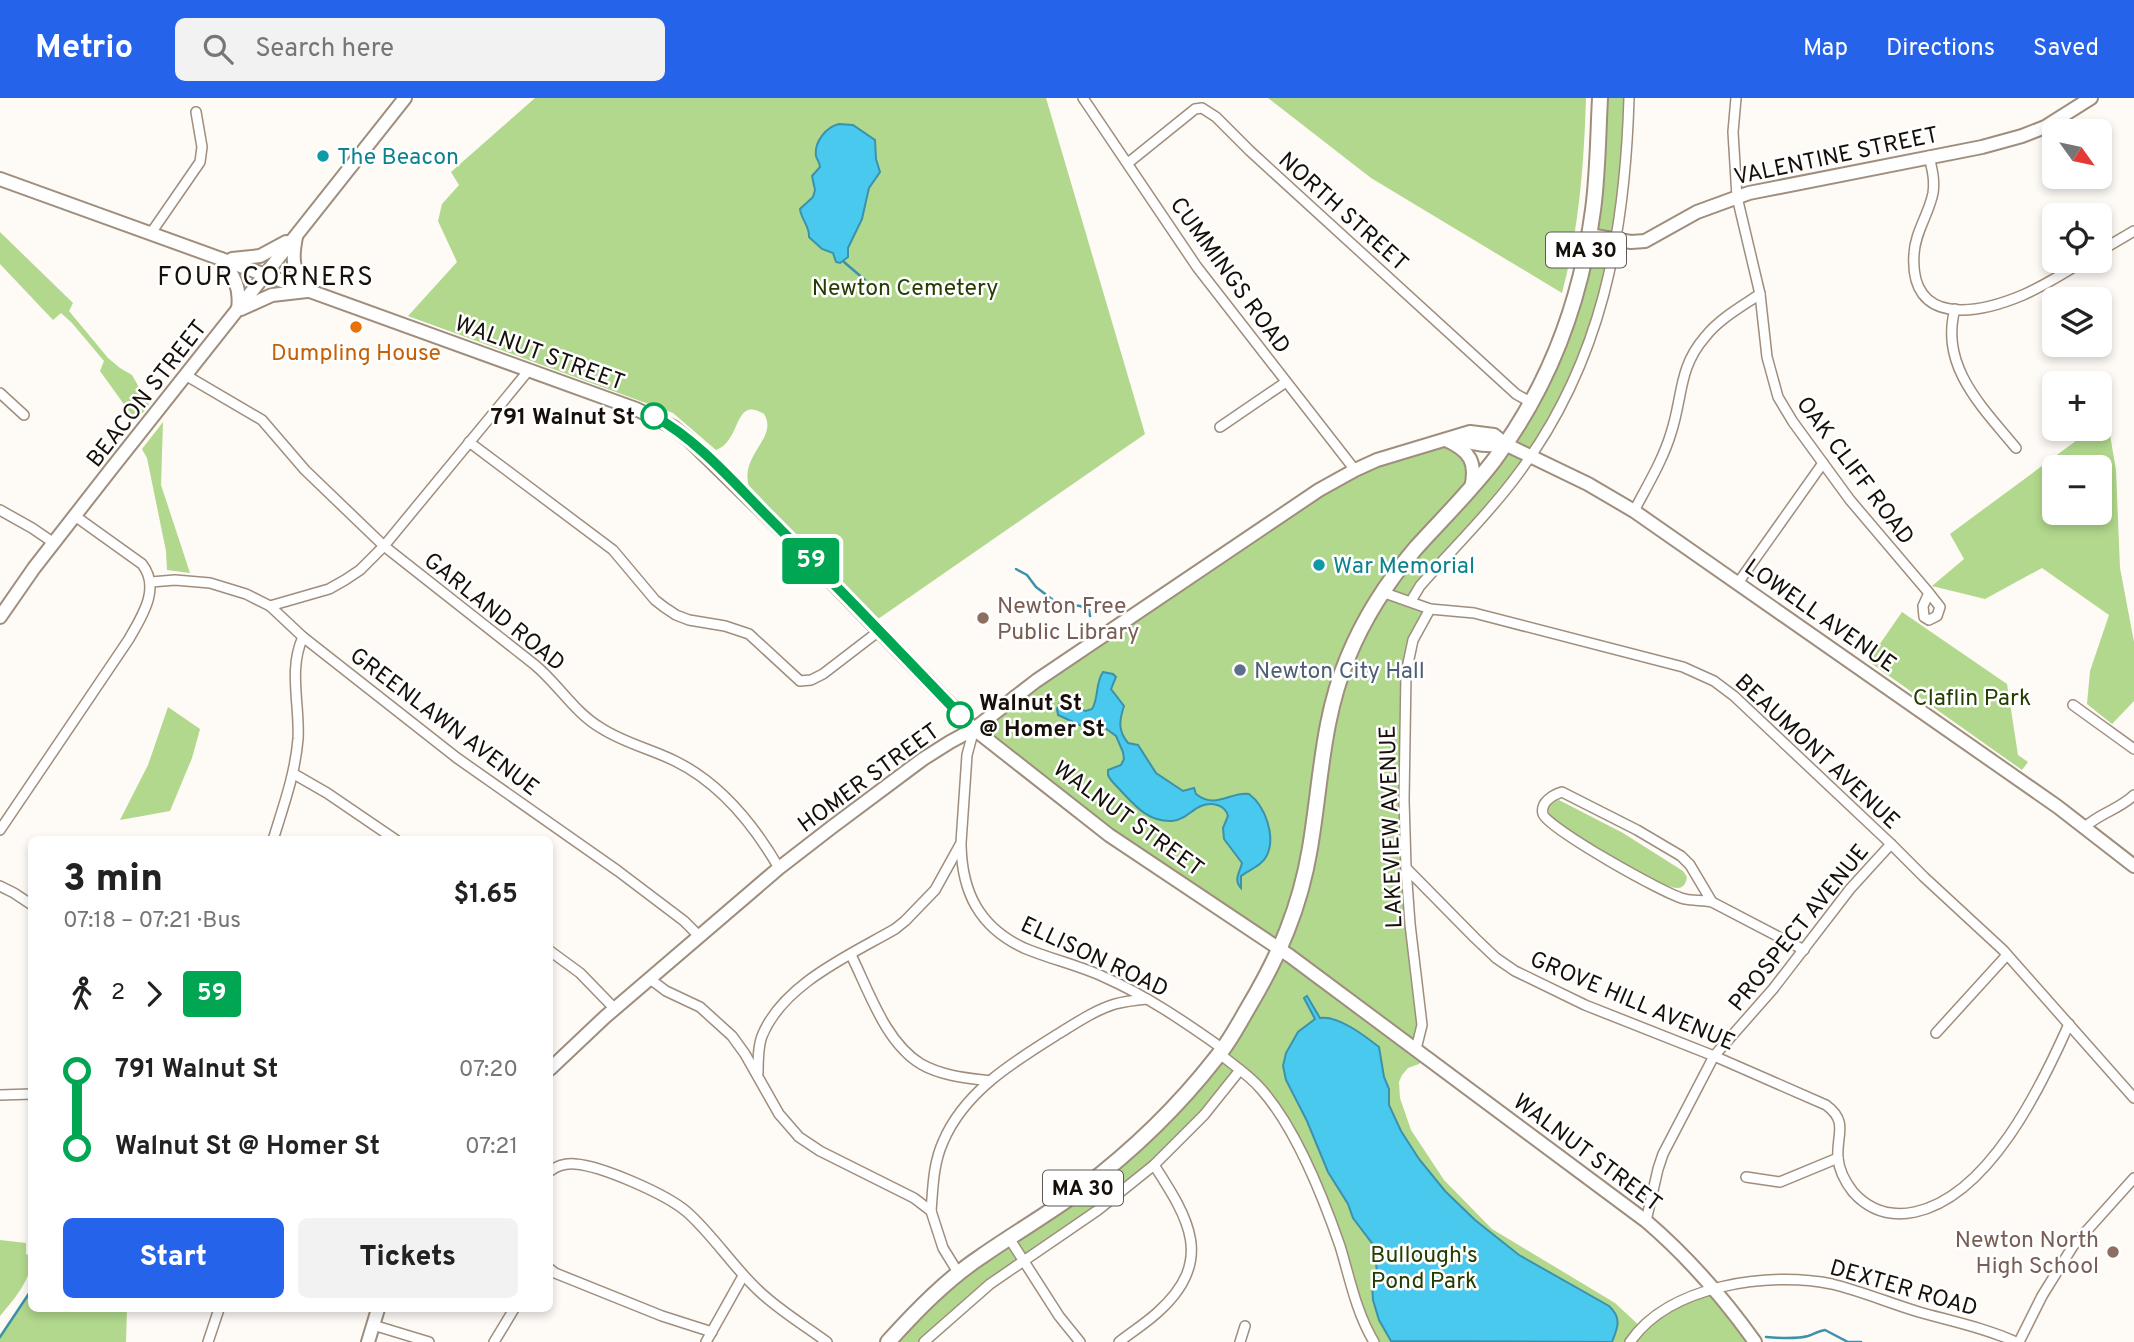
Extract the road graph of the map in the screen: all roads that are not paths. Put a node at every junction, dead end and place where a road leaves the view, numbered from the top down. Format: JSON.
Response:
{"nodes":[{"id":1,"x":1083,"y":98,"type":"edge"},
{"id":2,"x":1600,"y":98,"type":"edge"},
{"id":3,"x":1629,"y":98,"type":"edge"},
{"id":4,"x":1736,"y":98,"type":"edge"},
{"id":5,"x":2091,"y":98,"type":"edge"},
{"id":6,"x":402,"y":100,"type":"edge"},
{"id":7,"x":196,"y":113,"type":"dead end"},
{"id":8,"x":1929,"y":156,"type":"junction"},
{"id":9,"x":1128,"y":163,"type":"junction"},
{"id":10,"x":0,"y":179,"type":"edge"},
{"id":11,"x":1737,"y":197,"type":"junction"},
{"id":12,"x":2134,"y":231,"type":"edge"},
{"id":13,"x":151,"y":233,"type":"junction"},
{"id":14,"x":1589,"y":235,"type":"junction"},
{"id":15,"x":296,"y":236,"type":"junction"},
{"id":16,"x":1615,"y":239,"type":"junction"},
{"id":17,"x":2112,"y":244,"type":"edge"},
{"id":18,"x":221,"y":258,"type":"junction"},
{"id":19,"x":2063,"y":273,"type":"edge"},
{"id":20,"x":265,"y":274,"type":"junction"},
{"id":21,"x":309,"y":291,"type":"junction"},
{"id":22,"x":1760,"y":293,"type":"junction"},
{"id":23,"x":1955,"y":309,"type":"junction"},
{"id":24,"x":237,"y":310,"type":"junction"},
{"id":25,"x":529,"y":370,"type":"junction"},
{"id":26,"x":187,"y":376,"type":"junction"},
{"id":27,"x":1286,"y":382,"type":"junction"},
{"id":28,"x":0,"y":393,"type":"edge"},
{"id":29,"x":1532,"y":403,"type":"junction"},
{"id":30,"x":24,"y":415,"type":"dead end"},
{"id":31,"x":1220,"y":427,"type":"dead end"},
{"id":32,"x":1451,"y":439,"type":"junction"},
{"id":33,"x":469,"y":442,"type":"junction"},
{"id":34,"x":1505,"y":444,"type":"junction"},
{"id":35,"x":2016,"y":448,"type":"dead end"},
{"id":36,"x":1531,"y":456,"type":"junction"},
{"id":37,"x":1823,"y":463,"type":"junction"},
{"id":38,"x":1355,"y":470,"type":"junction"},
{"id":39,"x":1471,"y":488,"type":"junction"},
{"id":40,"x":0,"y":510,"type":"edge"},
{"id":41,"x":1634,"y":511,"type":"junction"},
{"id":42,"x":75,"y":516,"type":"junction"},
{"id":43,"x":54,"y":543,"type":"junction"},
{"id":44,"x":384,"y":546,"type":"junction"},
{"id":45,"x":150,"y":582,"type":"junction"},
{"id":46,"x":1738,"y":583,"type":"junction"},
{"id":47,"x":1382,"y":592,"type":"junction"},
{"id":48,"x":1929,"y":593,"type":"dead end"},
{"id":49,"x":1411,"y":601,"type":"junction"},
{"id":50,"x":270,"y":606,"type":"junction"},
{"id":51,"x":1430,"y":609,"type":"junction"},
{"id":52,"x":2,"y":610,"type":"edge"},
{"id":53,"x":878,"y":631,"type":"junction"},
{"id":54,"x":303,"y":637,"type":"junction"},
{"id":55,"x":2073,"y":705,"type":"dead end"},
{"id":56,"x":974,"y":729,"type":"junction"},
{"id":57,"x":2134,"y":749,"type":"edge"},
{"id":58,"x":294,"y":774,"type":"junction"},
{"id":59,"x":2134,"y":795,"type":"edge"},
{"id":60,"x":2085,"y":827,"type":"junction"},
{"id":61,"x":0,"y":830,"type":"edge"},
{"id":62,"x":274,"y":836,"type":"edge"},
{"id":63,"x":390,"y":836,"type":"edge"},
{"id":64,"x":961,"y":843,"type":"junction"},
{"id":65,"x":1891,"y":844,"type":"junction"},
{"id":66,"x":2134,"y":866,"type":"edge"},
{"id":67,"x":779,"y":867,"type":"junction"},
{"id":68,"x":1406,"y":868,"type":"junction"},
{"id":69,"x":0,"y":886,"type":"edge"},
{"id":70,"x":1712,"y":902,"type":"junction"},
{"id":71,"x":28,"y":903,"type":"edge"},
{"id":72,"x":699,"y":936,"type":"junction"},
{"id":73,"x":1280,"y":950,"type":"junction"},
{"id":74,"x":1804,"y":950,"type":"junction"},
{"id":75,"x":553,"y":953,"type":"edge"},
{"id":76,"x":851,"y":955,"type":"junction"},
{"id":77,"x":2007,"y":955,"type":"junction"},
{"id":78,"x":650,"y":979,"type":"junction"},
{"id":79,"x":1149,"y":999,"type":"junction"},
{"id":80,"x":615,"y":1009,"type":"junction"},
{"id":81,"x":2069,"y":1024,"type":"junction"},
{"id":82,"x":1936,"y":1033,"type":"dead end"},
{"id":83,"x":1416,"y":1049,"type":"junction"},
{"id":84,"x":1222,"y":1051,"type":"junction"},
{"id":85,"x":1714,"y":1056,"type":"junction"},
{"id":86,"x":553,"y":1066,"type":"edge"},
{"id":87,"x":1240,"y":1070,"type":"junction"},
{"id":88,"x":758,"y":1075,"type":"junction"},
{"id":89,"x":990,"y":1081,"type":"junction"},
{"id":90,"x":28,"y":1094,"type":"edge"},
{"id":91,"x":0,"y":1095,"type":"edge"},
{"id":92,"x":2134,"y":1098,"type":"edge"},
{"id":93,"x":1838,"y":1158,"type":"junction"},
{"id":94,"x":1154,"y":1165,"type":"junction"},
{"id":95,"x":553,"y":1170,"type":"edge"},
{"id":96,"x":1746,"y":1177,"type":"dead end"},
{"id":97,"x":2134,"y":1178,"type":"edge"},
{"id":98,"x":931,"y":1211,"type":"junction"},
{"id":99,"x":1646,"y":1221,"type":"junction"},
{"id":100,"x":1009,"y":1238,"type":"junction"},
{"id":101,"x":1023,"y":1260,"type":"junction"},
{"id":102,"x":553,"y":1273,"type":"edge"},
{"id":103,"x":959,"y":1274,"type":"junction"},
{"id":104,"x":743,"y":1276,"type":"junction"},
{"id":105,"x":1714,"y":1289,"type":"junction"},
{"id":106,"x":218,"y":1312,"type":"edge"},
{"id":107,"x":377,"y":1312,"type":"edge"},
{"id":108,"x":512,"y":1312,"type":"edge"},
{"id":109,"x":373,"y":1325,"type":"junction"},
{"id":110,"x":1245,"y":1326,"type":"dead end"},
{"id":111,"x":712,"y":1332,"type":"junction"},
{"id":112,"x":1373,"y":1341,"type":"edge"},
{"id":113,"x":208,"y":1342,"type":"edge"},
{"id":114,"x":368,"y":1342,"type":"edge"},
{"id":115,"x":429,"y":1342,"type":"edge"},
{"id":116,"x":494,"y":1342,"type":"edge"},
{"id":117,"x":706,"y":1342,"type":"edge"},
{"id":118,"x":827,"y":1342,"type":"edge"},
{"id":119,"x":888,"y":1342,"type":"edge"},
{"id":120,"x":924,"y":1342,"type":"edge"},
{"id":121,"x":1080,"y":1342,"type":"edge"},
{"id":122,"x":1119,"y":1342,"type":"edge"},
{"id":123,"x":1240,"y":1342,"type":"edge"},
{"id":124,"x":1630,"y":1342,"type":"edge"},
{"id":125,"x":1755,"y":1342,"type":"edge"},
{"id":126,"x":2017,"y":1342,"type":"edge"}],
"edges":[{"from":1,"to":9,"type":"street","name":"CUMMINGS ROAD"},
{"from":2,"to":14,"type":"main road","number":"MA 30"},
{"from":3,"to":16,"type":"street"},
{"from":4,"to":11,"type":"street","name":"OAK CLIFF ROAD"},
{"from":5,"to":8,"type":"main road","name":"VALENTINE STREET"},
{"from":6,"to":15,"type":"main road","name":"BEACON STREET"},
{"from":7,"to":13,"type":"street"},
{"from":8,"to":11,"type":"main road","name":"VALENTINE STREET"},
{"from":8,"to":23,"type":"street"},
{"from":9,"to":27,"type":"street","name":"CUMMINGS ROAD"},
{"from":9,"to":29,"type":"street","name":"NORTH STREET"},
{"from":10,"to":13,"type":"main road","name":"WALNUT STREET"},
{"from":11,"to":16,"type":"main road","name":"VALENTINE STREET"},
{"from":11,"to":22,"type":"street","name":"OAK CLIFF ROAD"},
{"from":12,"to":17,"type":"street"},
{"from":13,"to":18,"type":"main road","name":"WALNUT STREET"},
{"from":14,"to":16,"type":"main road","name":"VALENTINE STREET"},
{"from":14,"to":29,"type":"main road","number":"MA 30"},
{"from":15,"to":18,"type":"main road"},
{"from":15,"to":20,"type":"main road","name":"BEACON STREET"},
{"from":15,"to":21,"type":"main road"},
{"from":16,"to":36,"type":"street"},
{"from":18,"to":20,"type":"main road","name":"WALNUT STREET"},
{"from":18,"to":24,"type":"main road"},
{"from":19,"to":23,"type":"street"},
{"from":20,"to":21,"type":"main road","name":"WALNUT STREET"},
{"from":20,"to":24,"type":"main road","name":"BEACON STREET"},
{"from":21,"to":24,"type":"main road"},
{"from":21,"to":25,"type":"main road","name":"WALNUT STREET"},
{"from":22,"to":37,"type":"street","name":"OAK CLIFF ROAD"},
{"from":22,"to":41,"type":"street"},
{"from":23,"to":35,"type":"street"},
{"from":24,"to":26,"type":"main road","name":"BEACON STREET"},
{"from":25,"to":33,"type":"street"},
{"from":25,"to":53,"type":"main road","name":"WALNUT STREET"},
{"from":26,"to":42,"type":"main road","name":"BEACON STREET"},
{"from":26,"to":44,"type":"street","name":"GARLAND ROAD"},
{"from":27,"to":31,"type":"street"},
{"from":27,"to":38,"type":"street","name":"CUMMINGS ROAD"},
{"from":28,"to":30,"type":"street"},
{"from":29,"to":34,"type":"main road","number":"MA 30"},
{"from":32,"to":34,"type":"main road","name":"HOMER STREET"},
{"from":32,"to":38,"type":"main road","name":"HOMER STREET"},
{"from":32,"to":39,"type":"main road"},
{"from":33,"to":44,"type":"street"},
{"from":33,"to":53,"type":"street"},
{"from":34,"to":36,"type":"main road","name":"LOWELL AVENUE"},
{"from":34,"to":39,"type":"main road","number":"MA 30"},
{"from":36,"to":41,"type":"main road","name":"LOWELL AVENUE"},
{"from":36,"to":49,"type":"street"},
{"from":37,"to":46,"type":"street"},
{"from":37,"to":48,"type":"street","name":"OAK CLIFF ROAD"},
{"from":38,"to":56,"type":"main road","name":"HOMER STREET"},
{"from":39,"to":47,"type":"main road","number":"MA 30"},
{"from":40,"to":43,"type":"street"},
{"from":41,"to":46,"type":"main road","name":"LOWELL AVENUE"},
{"from":42,"to":43,"type":"main road","name":"BEACON STREET"},
{"from":42,"to":45,"type":"street"},
{"from":43,"to":52,"type":"main road","name":"BEACON STREET"},
{"from":44,"to":50,"type":"street"},
{"from":44,"to":67,"type":"street","name":"GARLAND ROAD"},
{"from":45,"to":50,"type":"street","name":"GREENLAWN AVENUE"},
{"from":45,"to":61,"type":"street"},
{"from":46,"to":60,"type":"main road","name":"LOWELL AVENUE"},
{"from":47,"to":49,"type":"street","name":"BEAUMONT AVENUE"},
{"from":47,"to":73,"type":"main road","number":"MA 30"},
{"from":49,"to":51,"type":"street","name":"BEAUMONT AVENUE"},
{"from":50,"to":54,"type":"street","name":"GREENLAWN AVENUE"},
{"from":51,"to":65,"type":"street","name":"BEAUMONT AVENUE"},
{"from":51,"to":68,"type":"street","name":"LAKEVIEW AVENUE"},
{"from":53,"to":56,"type":"main road","name":"WALNUT STREET"},
{"from":54,"to":58,"type":"street"},
{"from":54,"to":72,"type":"street","name":"GREENLAWN AVENUE"},
{"from":55,"to":57,"type":"street"},
{"from":56,"to":64,"type":"street","name":"ELLISON ROAD"},
{"from":56,"to":67,"type":"main road","name":"HOMER STREET"},
{"from":56,"to":73,"type":"main road","name":"WALNUT STREET"},
{"from":58,"to":62,"type":"street"},
{"from":58,"to":63,"type":"street"},
{"from":59,"to":60,"type":"street"},
{"from":60,"to":66,"type":"main road","name":"LOWELL AVENUE"},
{"from":64,"to":76,"type":"street"},
{"from":64,"to":79,"type":"street","name":"ELLISON ROAD"},
{"from":65,"to":74,"type":"street","name":"PROSPECT AVENUE"},
{"from":65,"to":77,"type":"street","name":"BEAUMONT AVENUE"},
{"from":67,"to":72,"type":"main road","name":"HOMER STREET"},
{"from":68,"to":83,"type":"street","name":"LAKEVIEW AVENUE"},
{"from":68,"to":85,"type":"street","name":"GROVE HILL AVENUE"},
{"from":69,"to":71,"type":"street"},
{"from":70,"to":70,"type":"street"},
{"from":70,"to":74,"type":"street"},
{"from":72,"to":78,"type":"main road","name":"HOMER STREET"},
{"from":73,"to":83,"type":"main road","name":"WALNUT STREET"},
{"from":73,"to":84,"type":"main road","number":"MA 30"},
{"from":74,"to":85,"type":"street","name":"PROSPECT AVENUE"},
{"from":75,"to":80,"type":"street"},
{"from":76,"to":88,"type":"street"},
{"from":76,"to":89,"type":"street"},
{"from":77,"to":81,"type":"street","name":"BEAUMONT AVENUE"},
{"from":77,"to":82,"type":"street"},
{"from":78,"to":80,"type":"main road","name":"HOMER STREET"},
{"from":78,"to":88,"type":"street"},
{"from":79,"to":84,"type":"street","name":"ELLISON ROAD"},
{"from":79,"to":89,"type":"street"},
{"from":80,"to":86,"type":"main road","name":"HOMER STREET"},
{"from":81,"to":92,"type":"street","name":"BEAUMONT AVENUE"},
{"from":81,"to":93,"type":"street"},
{"from":83,"to":99,"type":"main road","name":"WALNUT STREET"},
{"from":84,"to":87,"type":"street","name":"ELLISON ROAD"},
{"from":84,"to":100,"type":"main road","number":"MA 30"},
{"from":85,"to":93,"type":"street","name":"GROVE HILL AVENUE"},
{"from":85,"to":99,"type":"street","name":"PROSPECT AVENUE"},
{"from":87,"to":94,"type":"street"},
{"from":87,"to":112,"type":"street","name":"ELLISON ROAD"},
{"from":88,"to":98,"type":"street"},
{"from":89,"to":98,"type":"street"},
{"from":90,"to":91,"type":"street"},
{"from":93,"to":96,"type":"street"},
{"from":94,"to":101,"type":"street"},
{"from":94,"to":122,"type":"street"},
{"from":95,"to":104,"type":"street"},
{"from":97,"to":126,"type":"street"},
{"from":98,"to":103,"type":"street"},
{"from":99,"to":105,"type":"main road","name":"WALNUT STREET"},
{"from":100,"to":101,"type":"street"},
{"from":100,"to":103,"type":"main road","number":"MA 30"},
{"from":101,"to":120,"type":"street"},
{"from":101,"to":121,"type":"street"},
{"from":102,"to":111,"type":"street"},
{"from":103,"to":119,"type":"main road","number":"MA 30"},
{"from":104,"to":111,"type":"street"},
{"from":104,"to":118,"type":"street"},
{"from":105,"to":124,"type":"street","name":"DEXTER ROAD"},
{"from":105,"to":125,"type":"main road","name":"WALNUT STREET"},
{"from":105,"to":126,"type":"street","name":"DEXTER ROAD"},
{"from":106,"to":113,"type":"street"},
{"from":107,"to":109,"type":"main road"},
{"from":108,"to":116,"type":"street"},
{"from":109,"to":114,"type":"main road"},
{"from":109,"to":115,"type":"street"},
{"from":110,"to":123,"type":"street"},
{"from":111,"to":117,"type":"street"}]}
